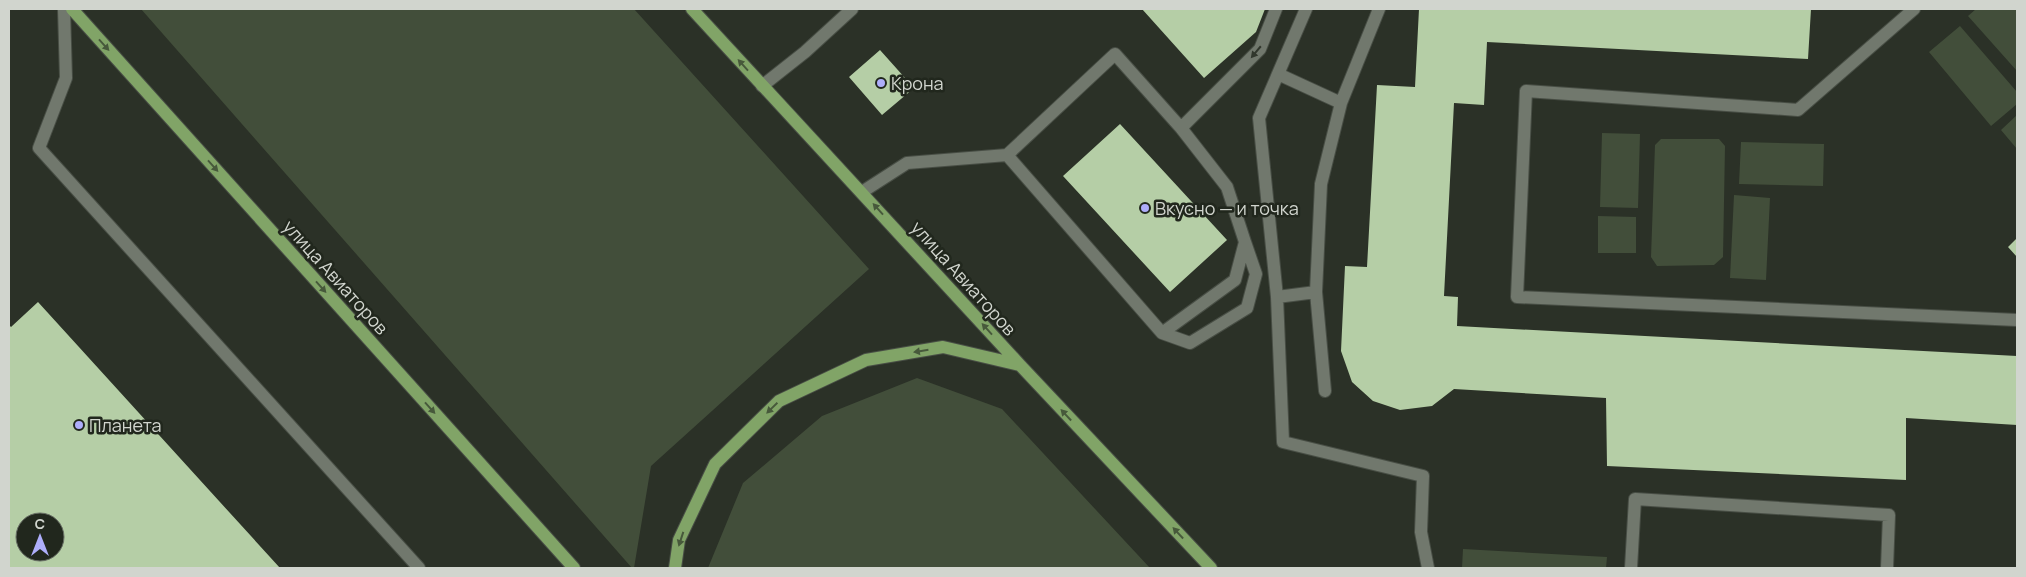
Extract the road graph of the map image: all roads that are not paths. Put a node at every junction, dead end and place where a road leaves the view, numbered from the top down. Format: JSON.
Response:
{"nodes":[{"id":1,"x":64,"y":9,"type":"edge"},
{"id":2,"x":72,"y":9,"type":"edge"},
{"id":3,"x":692,"y":9,"type":"edge"},
{"id":4,"x":852,"y":9,"type":"edge"},
{"id":5,"x":1276,"y":9,"type":"edge"},
{"id":6,"x":1306,"y":9,"type":"edge"},
{"id":7,"x":1378,"y":9,"type":"edge"},
{"id":8,"x":1910,"y":10,"type":"edge"},
{"id":9,"x":1278,"y":74,"type":"junction"},
{"id":10,"x":762,"y":86,"type":"junction"},
{"id":11,"x":1341,"y":103,"type":"junction"},
{"id":12,"x":1181,"y":128,"type":"junction"},
{"id":13,"x":1007,"y":155,"type":"junction"},
{"id":14,"x":862,"y":192,"type":"junction"},
{"id":15,"x":1246,"y":242,"type":"junction"},
{"id":16,"x":1316,"y":292,"type":"junction"},
{"id":17,"x":1276,"y":297,"type":"junction"},
{"id":18,"x":2017,"y":320,"type":"edge"},
{"id":19,"x":1162,"y":333,"type":"junction"},
{"id":20,"x":1020,"y":365,"type":"junction"},
{"id":21,"x":1325,"y":391,"type":"dead end"},
{"id":22,"x":420,"y":568,"type":"edge"},
{"id":23,"x":574,"y":568,"type":"edge"},
{"id":24,"x":675,"y":568,"type":"edge"},
{"id":25,"x":1212,"y":568,"type":"edge"},
{"id":26,"x":1428,"y":568,"type":"edge"},
{"id":27,"x":1631,"y":568,"type":"edge"},
{"id":28,"x":1887,"y":568,"type":"edge"}],
"edges":[{"from":1,"to":22,"type":"lane"},
{"from":2,"to":23,"type":"main road","name":"улица Авиаторов","one_way":true},
{"from":10,"to":3,"type":"main road","name":"улица Авиаторов","one_way":true},
{"from":4,"to":10,"type":"lane"},
{"from":5,"to":12,"type":"lane","one_way":true},
{"from":6,"to":9,"type":"lane"},
{"from":7,"to":11,"type":"lane"},
{"from":8,"to":18,"type":"lane"},
{"from":9,"to":11,"type":"lane"},
{"from":9,"to":17,"type":"lane"},
{"from":10,"to":14,"type":"main road","name":"улица Авиаторов"},
{"from":11,"to":16,"type":"lane"},
{"from":12,"to":13,"type":"lane"},
{"from":12,"to":15,"type":"lane"},
{"from":13,"to":14,"type":"lane"},
{"from":13,"to":19,"type":"lane"},
{"from":20,"to":14,"type":"main road","name":"улица Авиаторов","one_way":true},
{"from":15,"to":19,"type":"lane"},
{"from":15,"to":19,"type":"lane"},
{"from":16,"to":17,"type":"lane"},
{"from":16,"to":21,"type":"lane"},
{"from":17,"to":26,"type":"lane"},
{"from":20,"to":24,"type":"main road","one_way":true},
{"from":25,"to":20,"type":"main road","name":"улица Авиаторов","one_way":true},
{"from":27,"to":28,"type":"lane"}]}
